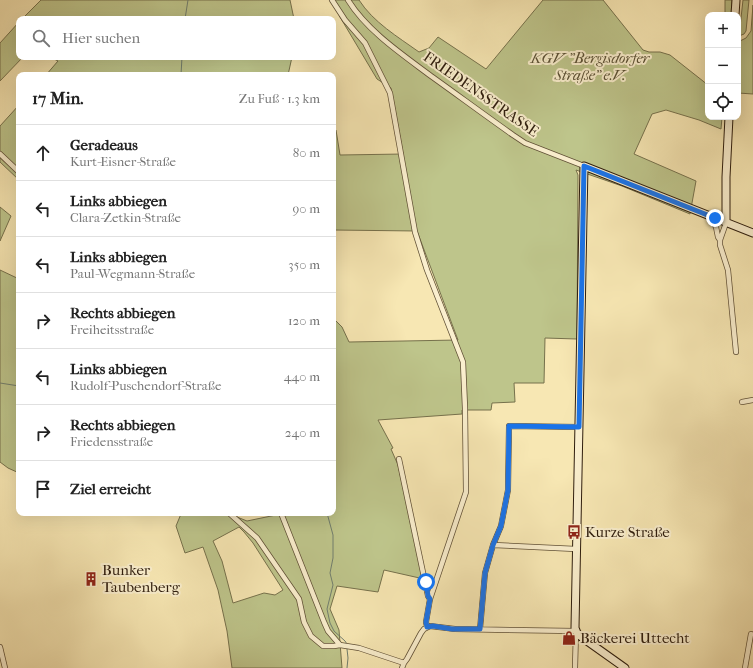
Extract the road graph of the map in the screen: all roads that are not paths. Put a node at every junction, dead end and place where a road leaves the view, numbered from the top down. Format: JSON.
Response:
{"nodes":[{"id":1,"x":332,"y":0,"type":"edge"},
{"id":2,"x":348,"y":0,"type":"edge"},
{"id":3,"x":736,"y":0,"type":"edge"},
{"id":4,"x":735,"y":12,"type":"edge"},
{"id":5,"x":729,"y":120,"type":"edge"},
{"id":6,"x":0,"y":154,"type":"edge"},
{"id":7,"x":584,"y":166,"type":"junction"},
{"id":8,"x":16,"y":169,"type":"edge"},
{"id":9,"x":709,"y":216,"type":"junction"},
{"id":10,"x":726,"y":223,"type":"junction"},
{"id":11,"x":753,"y":232,"type":"edge"},
{"id":12,"x":718,"y":233,"type":"junction"},
{"id":13,"x":720,"y":240,"type":"junction"},
{"id":14,"x":736,"y":352,"type":"dead end"},
{"id":15,"x":753,"y":400,"type":"edge"},
{"id":16,"x":742,"y":402,"type":"dead end"},
{"id":17,"x":579,"y":427,"type":"junction"},
{"id":18,"x":399,"y":459,"type":"dead end"},
{"id":19,"x":232,"y":516,"type":"edge"},
{"id":20,"x":282,"y":516,"type":"edge"},
{"id":21,"x":493,"y":545,"type":"junction"},
{"id":22,"x":576,"y":549,"type":"junction"},
{"id":23,"x":430,"y":599,"type":"junction"},
{"id":24,"x":427,"y":627,"type":"junction"},
{"id":25,"x":480,"y":629,"type":"junction"},
{"id":26,"x":576,"y":632,"type":"junction"},
{"id":27,"x":751,"y":634,"type":"dead end"},
{"id":28,"x":344,"y":645,"type":"junction"},
{"id":29,"x":0,"y":647,"type":"edge"},
{"id":30,"x":404,"y":663,"type":"junction"},
{"id":31,"x":5,"y":668,"type":"edge"},
{"id":32,"x":402,"y":668,"type":"edge"},
{"id":33,"x":575,"y":668,"type":"edge"},
{"id":34,"x":625,"y":668,"type":"edge"},
{"id":35,"x":745,"y":668,"type":"edge"}],
"edges":[{"from":1,"to":23,"type":"street"},
{"from":2,"to":7,"type":"street","name":"FRIEDENSSTRASSE"},
{"from":3,"to":4,"type":"street"},
{"from":5,"to":10,"type":"street"},
{"from":6,"to":8,"type":"street"},
{"from":7,"to":9,"type":"street","name":"FRIEDENSSTRASSE"},
{"from":7,"to":17,"type":"street"},
{"from":9,"to":10,"type":"street","name":"FRIEDENSSTRASSE"},
{"from":9,"to":12,"type":"street"},
{"from":10,"to":11,"type":"street","name":"FRIEDENSSTRASSE"},
{"from":10,"to":12,"type":"street"},
{"from":10,"to":13,"type":"street"},
{"from":12,"to":13,"type":"street"},
{"from":13,"to":14,"type":"street"},
{"from":15,"to":16,"type":"street"},
{"from":17,"to":21,"type":"street"},
{"from":17,"to":22,"type":"street"},
{"from":18,"to":23,"type":"street"},
{"from":19,"to":28,"type":"street"},
{"from":20,"to":28,"type":"street"},
{"from":21,"to":22,"type":"street"},
{"from":21,"to":25,"type":"street"},
{"from":22,"to":26,"type":"street"},
{"from":23,"to":24,"type":"street"},
{"from":24,"to":25,"type":"street"},
{"from":24,"to":30,"type":"street"},
{"from":25,"to":26,"type":"street"},
{"from":26,"to":33,"type":"street"},
{"from":26,"to":34,"type":"street"},
{"from":27,"to":35,"type":"street"},
{"from":28,"to":30,"type":"street"},
{"from":29,"to":31,"type":"street"},
{"from":30,"to":32,"type":"street"}]}
